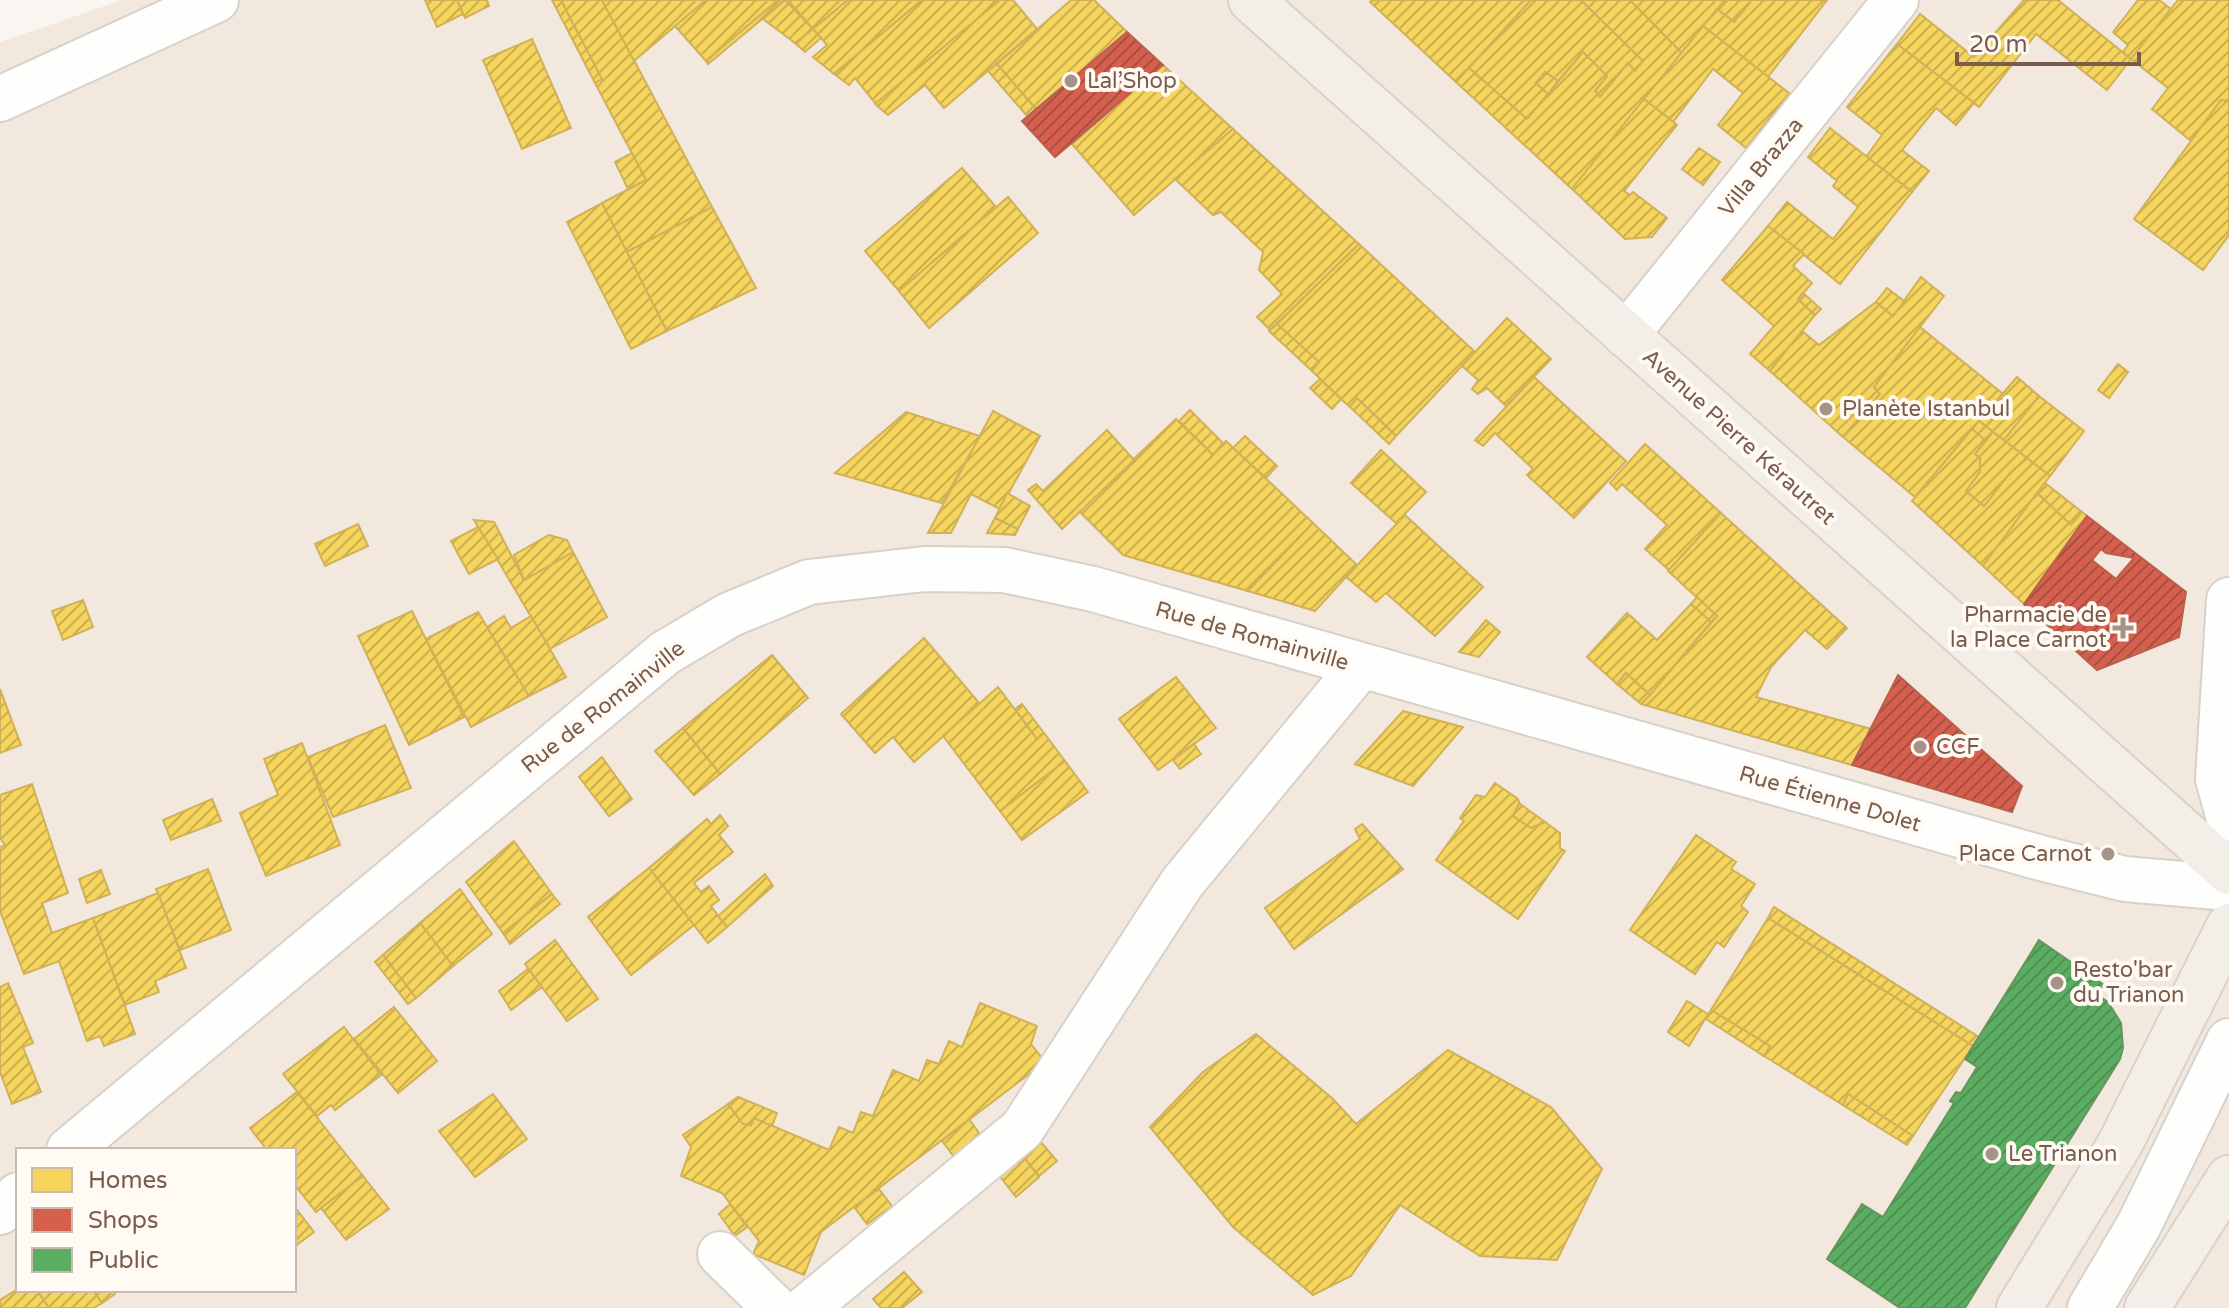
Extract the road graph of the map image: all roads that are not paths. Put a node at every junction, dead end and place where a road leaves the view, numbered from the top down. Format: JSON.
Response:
{"nodes":[{"id":1,"x":216,"y":0,"type":"edge"},
{"id":2,"x":1251,"y":0,"type":"edge"},
{"id":3,"x":1896,"y":0,"type":"edge"},
{"id":4,"x":0,"y":99,"type":"edge"},
{"id":5,"x":1626,"y":335,"type":"junction"},
{"id":6,"x":2229,"y":600,"type":"edge"},
{"id":7,"x":1360,"y":667,"type":"junction"},
{"id":8,"x":1434,"y":688,"type":"joint"},
{"id":9,"x":2229,"y":819,"type":"edge"},
{"id":10,"x":2229,"y":872,"type":"edge"},
{"id":11,"x":2229,"y":888,"type":"edge"},
{"id":12,"x":2229,"y":926,"type":"edge"},
{"id":13,"x":2229,"y":1041,"type":"edge"},
{"id":14,"x":71,"y":1148,"type":"edge"},
{"id":15,"x":2229,"y":1178,"type":"edge"},
{"id":16,"x":16,"y":1197,"type":"edge"},
{"id":17,"x":0,"y":1212,"type":"edge"},
{"id":18,"x":720,"y":1254,"type":"dead end"},
{"id":19,"x":2158,"y":1291,"type":"edge"},
{"id":20,"x":775,"y":1308,"type":"edge"},
{"id":21,"x":806,"y":1308,"type":"edge"},
{"id":22,"x":2019,"y":1308,"type":"edge"},
{"id":23,"x":2090,"y":1308,"type":"edge"}],
"edges":[{"from":1,"to":4,"type":"street"},
{"from":2,"to":5,"type":"main road","name":"Avenue Pierre Kérautret"},
{"from":3,"to":5,"type":"street","name":"Villa Brazza"},
{"from":5,"to":10,"type":"main road","name":"Avenue Pierre Kérautret"},
{"from":6,"to":9,"type":"street"},
{"from":7,"to":8,"type":"street","name":"Rue de Romainville"},
{"from":7,"to":14,"type":"street","name":"Rue de Romainville"},
{"from":7,"to":21,"type":"street"},
{"from":8,"to":11,"type":"street","name":"Rue Étienne Dolet"},
{"from":12,"to":22,"type":"main road"},
{"from":13,"to":23,"type":"street"},
{"from":15,"to":19,"type":"main road"},
{"from":16,"to":17,"type":"street"},
{"from":18,"to":20,"type":"street"}]}
